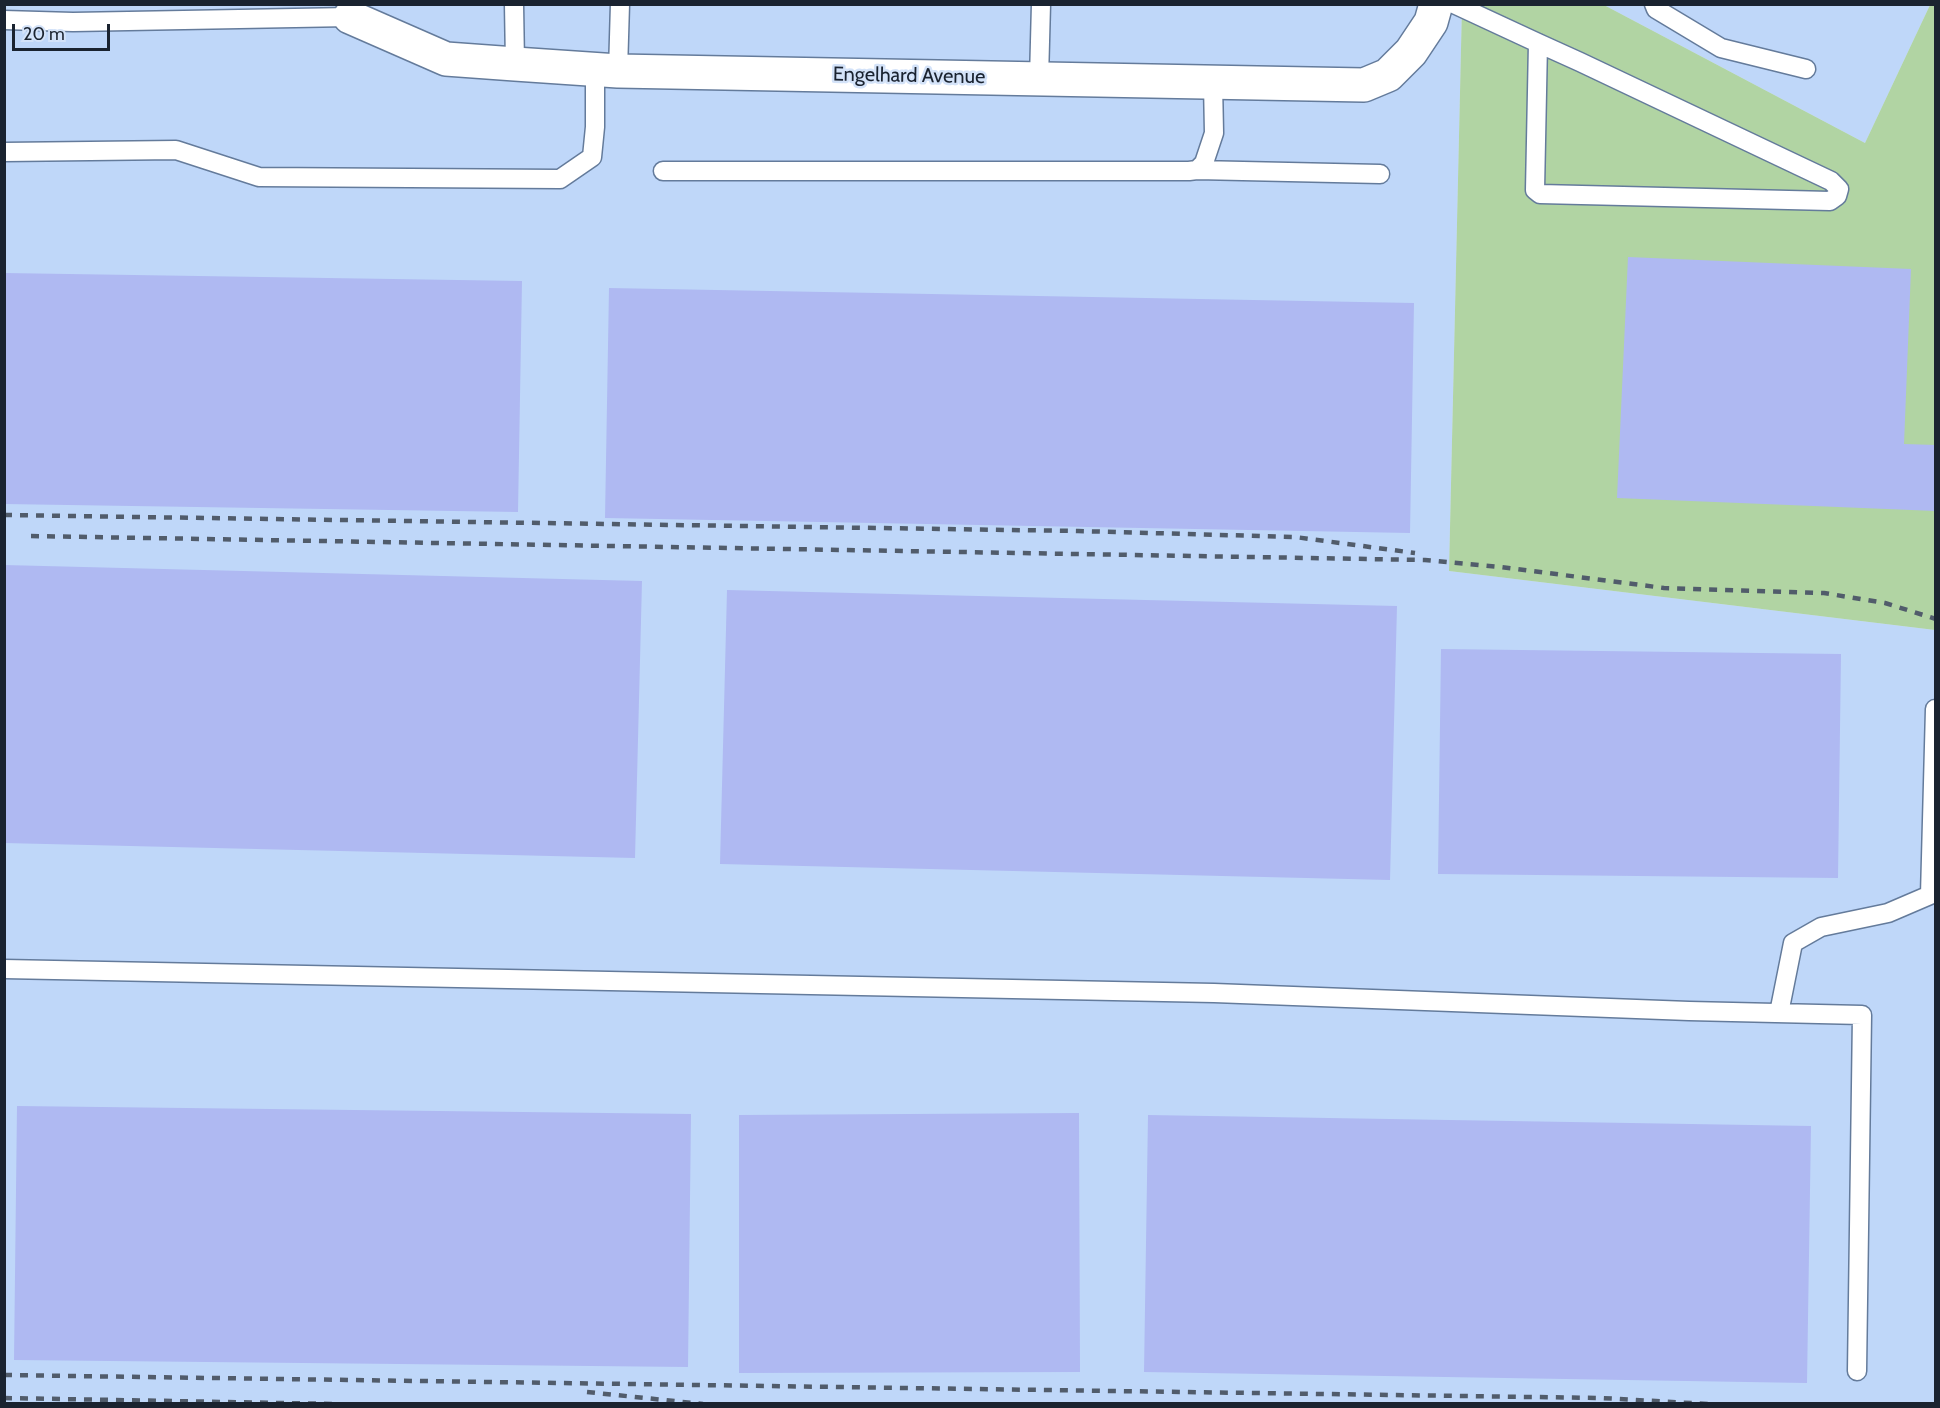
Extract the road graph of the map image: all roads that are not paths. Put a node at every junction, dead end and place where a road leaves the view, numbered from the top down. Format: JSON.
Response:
{"nodes":[{"id":1,"x":514,"y":4,"type":"edge"},
{"id":2,"x":620,"y":4,"type":"edge"},
{"id":3,"x":1041,"y":4,"type":"edge"},
{"id":4,"x":1436,"y":4,"type":"edge"},
{"id":5,"x":1454,"y":4,"type":"edge"},
{"id":6,"x":1654,"y":4,"type":"edge"},
{"id":7,"x":70,"y":13,"type":"edge"},
{"id":8,"x":350,"y":17,"type":"joint"},
{"id":9,"x":4,"y":20,"type":"edge"},
{"id":10,"x":1538,"y":43,"type":"junction"},
{"id":11,"x":514,"y":64,"type":"junction"},
{"id":12,"x":1806,"y":69,"type":"dead end"},
{"id":13,"x":607,"y":70,"type":"junction"},
{"id":14,"x":1039,"y":79,"type":"junction"},
{"id":15,"x":1213,"y":82,"type":"junction"},
{"id":16,"x":4,"y":152,"type":"edge"},
{"id":17,"x":1197,"y":170,"type":"junction"},
{"id":18,"x":663,"y":171,"type":"dead end"},
{"id":19,"x":1380,"y":174,"type":"dead end"},
{"id":20,"x":1935,"y":709,"type":"edge"},
{"id":21,"x":4,"y":969,"type":"edge"},
{"id":22,"x":1779,"y":1013,"type":"junction"},
{"id":23,"x":1857,"y":1371,"type":"dead end"}],
"edges":[{"from":1,"to":11,"type":"lane"},
{"from":2,"to":13,"type":"lane"},
{"from":3,"to":14,"type":"lane"},
{"from":4,"to":15,"type":"street","name":"Engelhard Avenue"},
{"from":5,"to":10,"type":"lane"},
{"from":6,"to":12,"type":"lane"},
{"from":7,"to":8,"type":"lane"},
{"from":7,"to":9,"type":"lane"},
{"from":8,"to":11,"type":"street","name":"Engelhard Avenue"},
{"from":10,"to":10,"type":"lane"},
{"from":11,"to":13,"type":"street","name":"Engelhard Avenue"},
{"from":13,"to":14,"type":"street","name":"Engelhard Avenue"},
{"from":13,"to":16,"type":"lane"},
{"from":14,"to":15,"type":"street","name":"Engelhard Avenue"},
{"from":15,"to":17,"type":"lane"},
{"from":17,"to":18,"type":"lane"},
{"from":17,"to":19,"type":"lane"},
{"from":20,"to":22,"type":"lane"},
{"from":21,"to":22,"type":"lane"},
{"from":22,"to":23,"type":"lane"}]}
